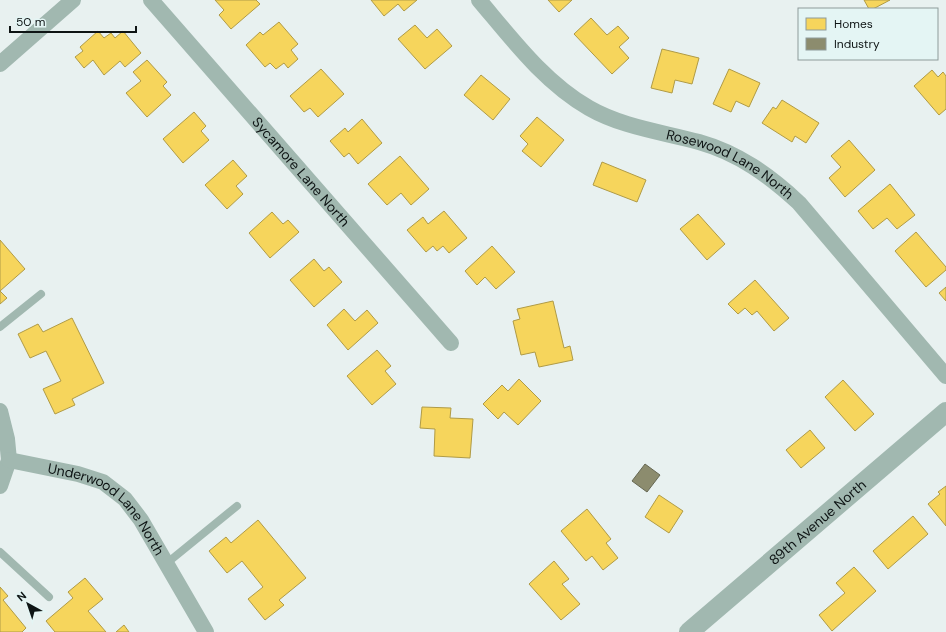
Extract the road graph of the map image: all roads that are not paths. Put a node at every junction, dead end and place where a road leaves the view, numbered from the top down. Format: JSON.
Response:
{"nodes":[{"id":1,"x":72,"y":0,"type":"edge"},
{"id":2,"x":151,"y":0,"type":"edge"},
{"id":3,"x":479,"y":0,"type":"edge"},
{"id":4,"x":0,"y":64,"type":"edge"},
{"id":5,"x":41,"y":294,"type":"dead end"},
{"id":6,"x":0,"y":327,"type":"edge"},
{"id":7,"x":451,"y":343,"type":"dead end"},
{"id":8,"x":946,"y":376,"type":"edge"},
{"id":9,"x":0,"y":411,"type":"edge"},
{"id":10,"x":946,"y":412,"type":"edge"},
{"id":11,"x":9,"y":460,"type":"junction"},
{"id":12,"x":0,"y":486,"type":"edge"},
{"id":13,"x":237,"y":506,"type":"dead end"},
{"id":14,"x":0,"y":552,"type":"edge"},
{"id":15,"x":167,"y":563,"type":"junction"},
{"id":16,"x":49,"y":597,"type":"dead end"},
{"id":17,"x":206,"y":632,"type":"edge"},
{"id":18,"x":689,"y":632,"type":"edge"}],
"edges":[{"from":1,"to":4,"type":"street"},
{"from":2,"to":7,"type":"street","name":"Sycamore Lane North"},
{"from":3,"to":8,"type":"street","name":"Rosewood Lane North"},
{"from":5,"to":6,"type":"lane"},
{"from":9,"to":11,"type":"street"},
{"from":10,"to":18,"type":"street","name":"89th Avenue North"},
{"from":11,"to":12,"type":"street"},
{"from":11,"to":15,"type":"street","name":"Underwood Lane North"},
{"from":13,"to":15,"type":"lane"},
{"from":14,"to":16,"type":"lane"},
{"from":15,"to":17,"type":"street","name":"Underwood Lane North"}]}
